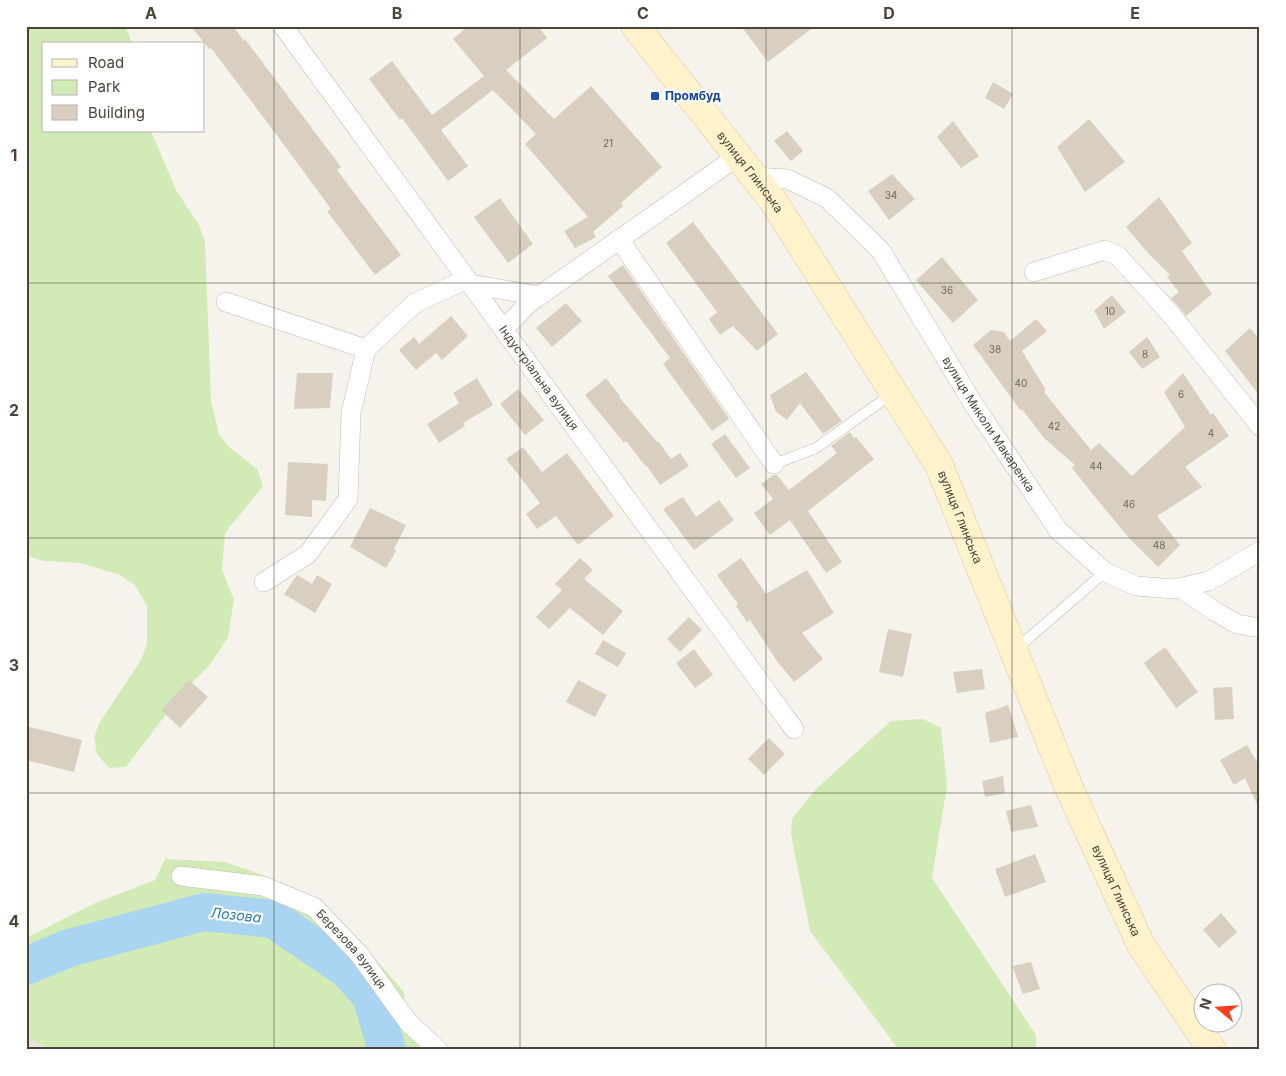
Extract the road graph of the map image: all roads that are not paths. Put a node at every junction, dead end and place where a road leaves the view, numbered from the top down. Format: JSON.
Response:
{"nodes":[{"id":1,"x":284,"y":26,"type":"edge"},
{"id":2,"x":635,"y":26,"type":"edge"},
{"id":3,"x":738,"y":156,"type":"junction"},
{"id":4,"x":755,"y":178,"type":"junction"},
{"id":5,"x":619,"y":240,"type":"junction"},
{"id":6,"x":1034,"y":272,"type":"dead end"},
{"id":7,"x":469,"y":282,"type":"junction"},
{"id":8,"x":539,"y":296,"type":"junction"},
{"id":9,"x":226,"y":302,"type":"dead end"},
{"id":10,"x":504,"y":329,"type":"junction"},
{"id":11,"x":366,"y":349,"type":"junction"},
{"id":12,"x":893,"y":392,"type":"junction"},
{"id":13,"x":1260,"y":426,"type":"edge"},
{"id":14,"x":774,"y":464,"type":"joint"},
{"id":15,"x":1260,"y":551,"type":"edge"},
{"id":16,"x":1105,"y":572,"type":"junction"},
{"id":17,"x":264,"y":582,"type":"dead end"},
{"id":18,"x":1180,"y":588,"type":"junction"},
{"id":19,"x":1260,"y":628,"type":"edge"},
{"id":20,"x":1014,"y":651,"type":"junction"},
{"id":21,"x":794,"y":729,"type":"dead end"},
{"id":22,"x":182,"y":876,"type":"dead end"},
{"id":23,"x":438,"y":1050,"type":"edge"},
{"id":24,"x":1212,"y":1050,"type":"edge"}],
"edges":[{"from":1,"to":7,"type":"street","name":"Індустріальна вулиця"},
{"from":2,"to":3,"type":"main road","name":"вулиця Глинська"},
{"from":3,"to":4,"type":"main road","name":"вулиця Глинська"},
{"from":3,"to":5,"type":"street"},
{"from":4,"to":12,"type":"main road","name":"вулиця Глинська"},
{"from":4,"to":16,"type":"street","name":"вулиця Миколи Макаренка"},
{"from":5,"to":8,"type":"street"},
{"from":5,"to":14,"type":"street"},
{"from":6,"to":13,"type":"street"},
{"from":7,"to":8,"type":"street"},
{"from":7,"to":10,"type":"street","name":"Індустріальна вулиця"},
{"from":7,"to":11,"type":"street"},
{"from":8,"to":10,"type":"street"},
{"from":9,"to":11,"type":"street"},
{"from":10,"to":21,"type":"street","name":"Індустріальна вулиця"},
{"from":11,"to":17,"type":"street"},
{"from":12,"to":14,"type":"lane"},
{"from":12,"to":20,"type":"main road","name":"вулиця Глинська"},
{"from":15,"to":18,"type":"street","name":"вулиця Миколи Макаренка"},
{"from":16,"to":18,"type":"street","name":"вулиця Миколи Макаренка"},
{"from":16,"to":20,"type":"lane"},
{"from":18,"to":19,"type":"street"},
{"from":20,"to":24,"type":"main road","name":"вулиця Глинська"},
{"from":22,"to":23,"type":"street","name":"Березова вулиця"}]}
